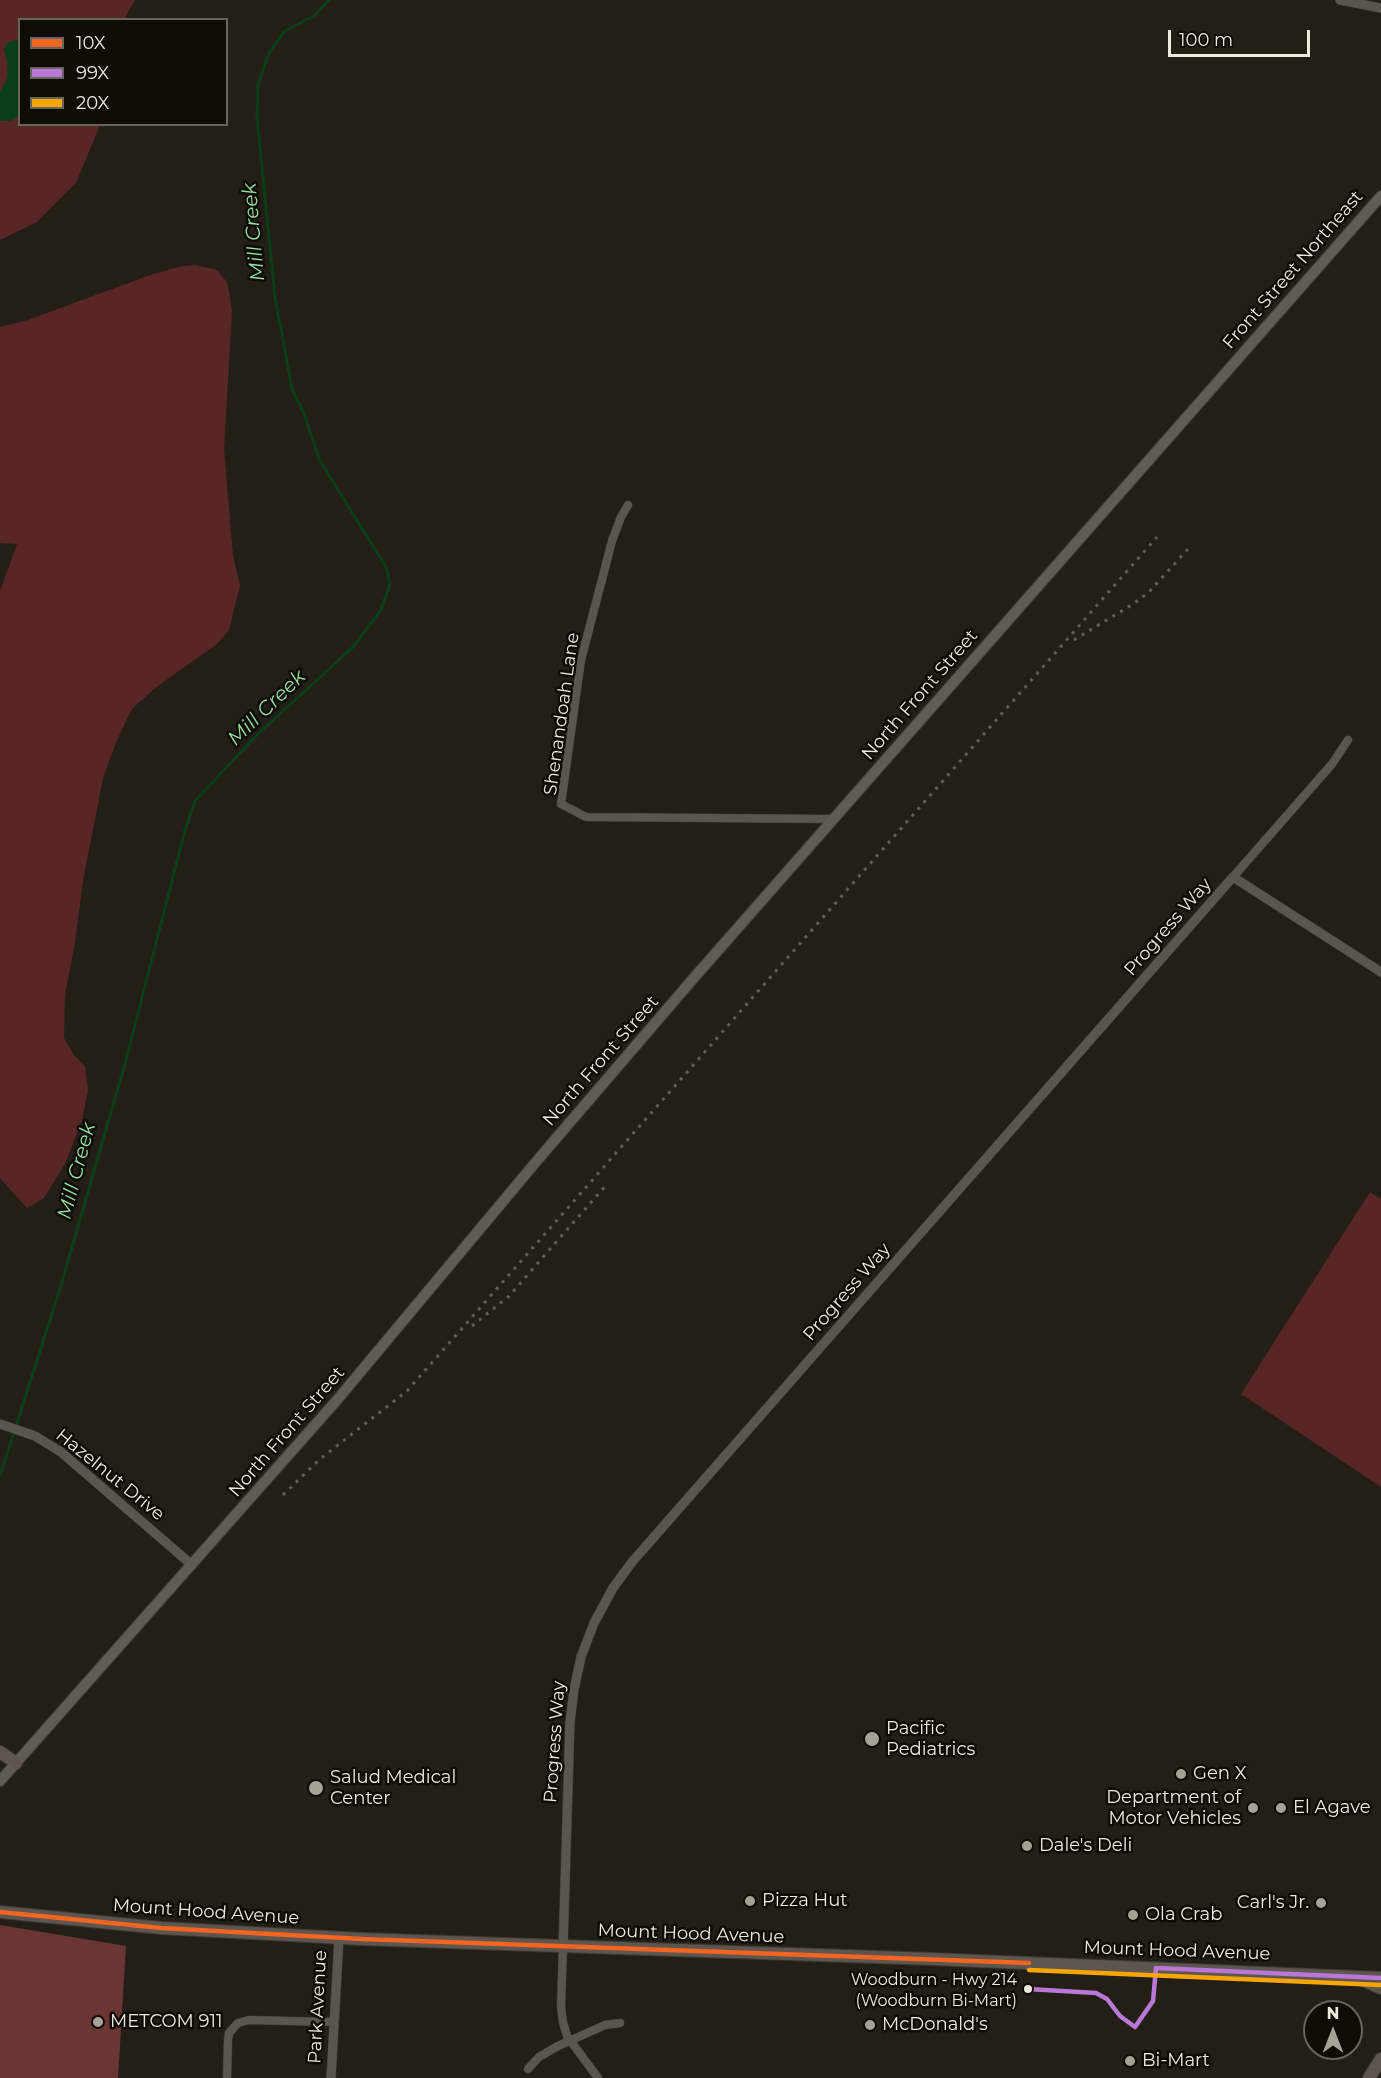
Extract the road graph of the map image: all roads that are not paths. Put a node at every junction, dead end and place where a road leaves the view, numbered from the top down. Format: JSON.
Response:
{"nodes":[{"id":1,"x":1340,"y":0,"type":"edge"},
{"id":2,"x":1381,"y":8,"type":"edge"},
{"id":3,"x":1381,"y":196,"type":"edge"},
{"id":4,"x":1230,"y":366,"type":"joint"},
{"id":5,"x":628,"y":505,"type":"dead end"},
{"id":6,"x":1348,"y":740,"type":"dead end"},
{"id":7,"x":833,"y":819,"type":"junction"},
{"id":8,"x":1233,"y":878,"type":"junction"},
{"id":9,"x":1381,"y":972,"type":"edge"},
{"id":10,"x":3,"y":1425,"type":"edge"},
{"id":11,"x":192,"y":1565,"type":"junction"},
{"id":12,"x":0,"y":1752,"type":"edge"},
{"id":13,"x":16,"y":1763,"type":"junction"},
{"id":14,"x":0,"y":1781,"type":"edge"},
{"id":15,"x":0,"y":1912,"type":"edge"},
{"id":16,"x":339,"y":1938,"type":"junction"},
{"id":17,"x":563,"y":1948,"type":"junction"},
{"id":18,"x":1356,"y":1977,"type":"junction"},
{"id":19,"x":1381,"y":1978,"type":"edge"},
{"id":20,"x":1381,"y":1988,"type":"edge"},
{"id":21,"x":333,"y":2022,"type":"junction"},
{"id":22,"x":620,"y":2023,"type":"dead end"},
{"id":23,"x":570,"y":2040,"type":"junction"},
{"id":24,"x":1381,"y":2059,"type":"edge"},
{"id":25,"x":528,"y":2069,"type":"dead end"},
{"id":26,"x":227,"y":2078,"type":"edge"},
{"id":27,"x":331,"y":2078,"type":"edge"},
{"id":28,"x":598,"y":2078,"type":"edge"},
{"id":29,"x":1369,"y":2078,"type":"edge"}],
"edges":[{"from":1,"to":2,"type":"street"},
{"from":3,"to":4,"type":"main road","name":"Front Street Northeast"},
{"from":4,"to":7,"type":"main road","name":"North Front Street"},
{"from":5,"to":7,"type":"street","name":"Shenandoah Lane"},
{"from":6,"to":8,"type":"street","name":"Progress Way"},
{"from":7,"to":11,"type":"main road","name":"North Front Street"},
{"from":8,"to":9,"type":"street"},
{"from":8,"to":17,"type":"street","name":"Progress Way"},
{"from":10,"to":11,"type":"street","name":"Hazelnut Drive"},
{"from":11,"to":13,"type":"main road","name":"North Front Street"},
{"from":12,"to":13,"type":"main road"},
{"from":13,"to":14,"type":"main road","name":"North Front Street"},
{"from":15,"to":16,"type":"main road","name":"Mount Hood Avenue"},
{"from":16,"to":17,"type":"main road","name":"Mount Hood Avenue"},
{"from":16,"to":21,"type":"street","name":"Park Avenue"},
{"from":17,"to":18,"type":"main road","name":"Mount Hood Avenue"},
{"from":17,"to":23,"type":"street"},
{"from":18,"to":19,"type":"main road","name":"Mount Hood Avenue"},
{"from":18,"to":20,"type":"main road"},
{"from":21,"to":26,"type":"street"},
{"from":21,"to":27,"type":"street","name":"Park Avenue"},
{"from":22,"to":23,"type":"street"},
{"from":23,"to":25,"type":"street"},
{"from":23,"to":28,"type":"street"},
{"from":24,"to":29,"type":"main road"}]}
